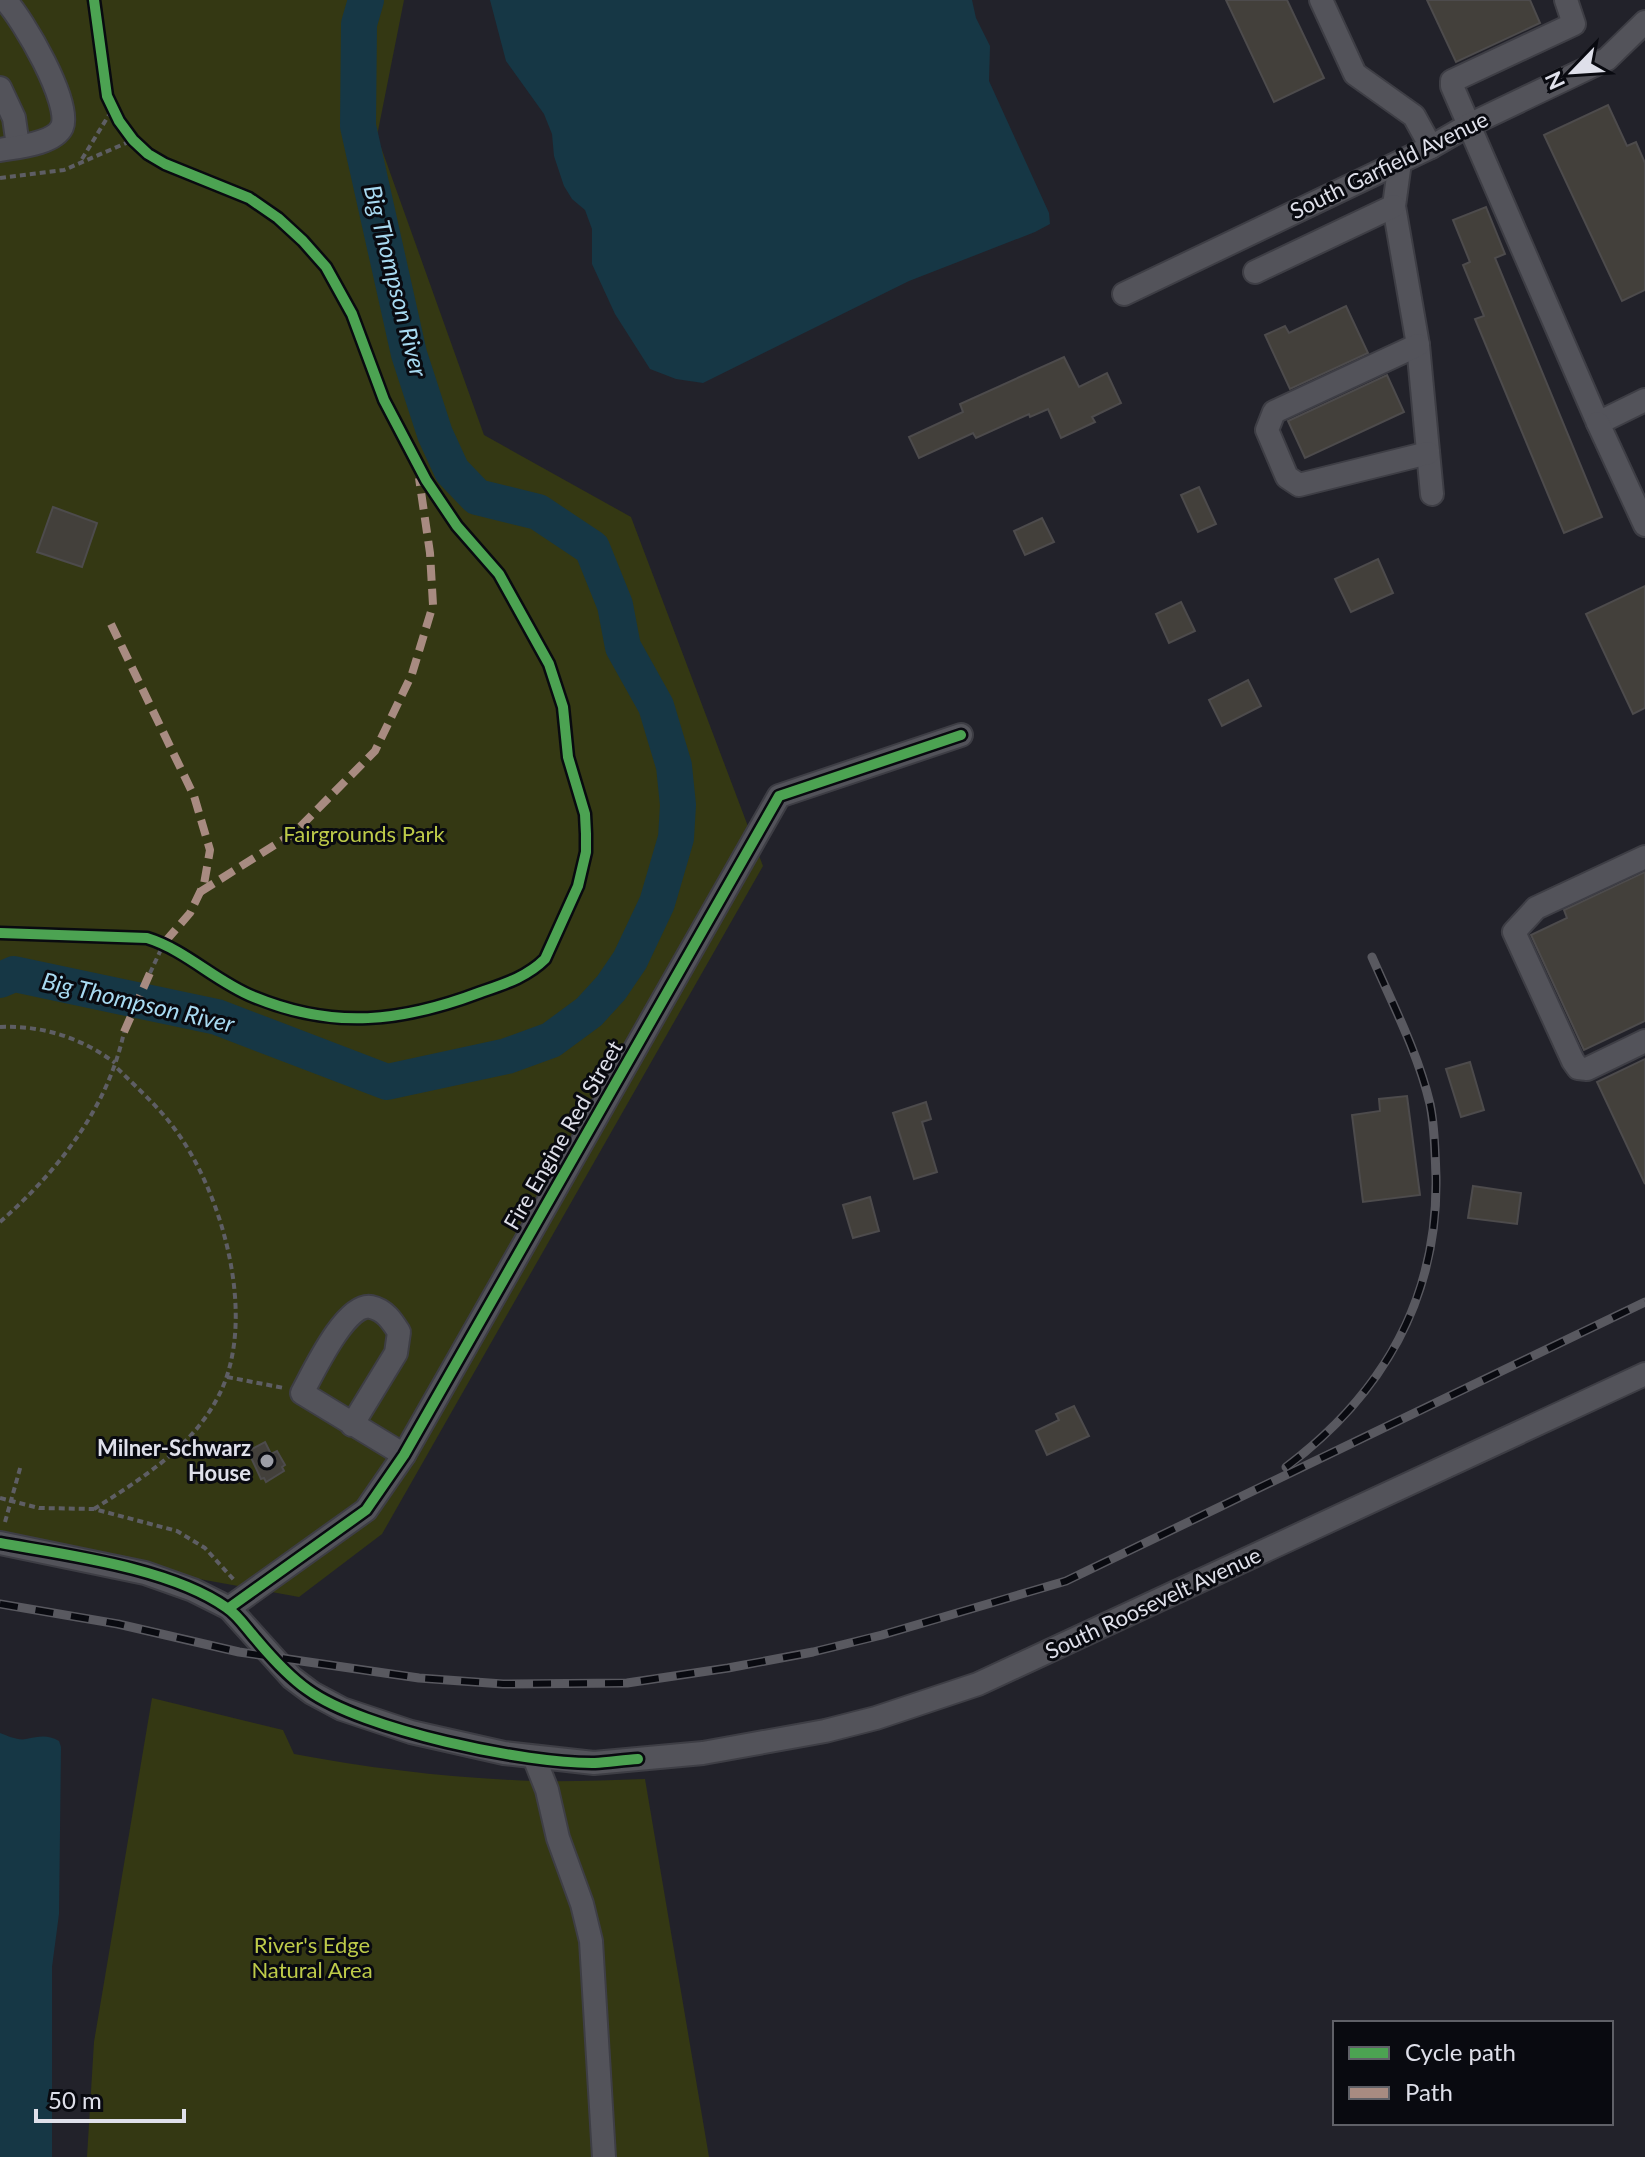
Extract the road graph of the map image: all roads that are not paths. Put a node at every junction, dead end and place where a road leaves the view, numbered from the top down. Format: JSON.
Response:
{"nodes":[{"id":1,"x":5,"y":0,"type":"edge"},
{"id":2,"x":1321,"y":0,"type":"edge"},
{"id":3,"x":1566,"y":0,"type":"edge"},
{"id":4,"x":1642,"y":0,"type":"edge"},
{"id":5,"x":1645,"y":7,"type":"edge"},
{"id":6,"x":1645,"y":22,"type":"edge"},
{"id":7,"x":0,"y":88,"type":"edge"},
{"id":8,"x":1469,"y":125,"type":"junction"},
{"id":9,"x":1431,"y":147,"type":"junction"},
{"id":10,"x":9,"y":148,"type":"edge"},
{"id":11,"x":1400,"y":162,"type":"junction"},
{"id":12,"x":1394,"y":206,"type":"junction"},
{"id":13,"x":1255,"y":272,"type":"dead end"},
{"id":14,"x":1124,"y":294,"type":"dead end"},
{"id":15,"x":1418,"y":345,"type":"junction"},
{"id":16,"x":1645,"y":400,"type":"edge"},
{"id":17,"x":1598,"y":423,"type":"junction"},
{"id":18,"x":1428,"y":453,"type":"junction"},
{"id":19,"x":1432,"y":494,"type":"dead end"},
{"id":20,"x":1645,"y":525,"type":"edge"},
{"id":21,"x":961,"y":735,"type":"dead end"},
{"id":22,"x":1645,"y":857,"type":"edge"},
{"id":23,"x":1645,"y":1041,"type":"edge"},
{"id":24,"x":1645,"y":1374,"type":"edge"},
{"id":25,"x":352,"y":1425,"type":"junction"},
{"id":26,"x":404,"y":1455,"type":"junction"},
{"id":27,"x":2,"y":1536,"type":"edge"},
{"id":28,"x":237,"y":1603,"type":"junction"},
{"id":29,"x":534,"y":1757,"type":"junction"},
{"id":30,"x":604,"y":2157,"type":"edge"}],
"edges":[{"from":1,"to":10,"type":"street"},
{"from":2,"to":9,"type":"street"},
{"from":3,"to":8,"type":"street"},
{"from":4,"to":5,"type":"street"},
{"from":6,"to":8,"type":"street","name":"South Garfield Avenue"},
{"from":7,"to":10,"type":"street"},
{"from":8,"to":9,"type":"street","name":"South Garfield Avenue"},
{"from":8,"to":17,"type":"street"},
{"from":9,"to":11,"type":"street","name":"South Garfield Avenue"},
{"from":11,"to":12,"type":"street"},
{"from":11,"to":14,"type":"street","name":"South Garfield Avenue"},
{"from":12,"to":13,"type":"street"},
{"from":12,"to":15,"type":"street"},
{"from":15,"to":18,"type":"street"},
{"from":15,"to":18,"type":"street"},
{"from":16,"to":17,"type":"street"},
{"from":17,"to":20,"type":"street"},
{"from":18,"to":19,"type":"street"},
{"from":21,"to":26,"type":"street","name":"Fire Engine Red Street"},
{"from":22,"to":23,"type":"street"},
{"from":24,"to":29,"type":"street","name":"South Roosevelt Avenue"},
{"from":25,"to":25,"type":"street"},
{"from":25,"to":26,"type":"street"},
{"from":26,"to":28,"type":"street","name":"Fire Engine Red Street"},
{"from":27,"to":28,"type":"street"},
{"from":28,"to":29,"type":"street","name":"South Roosevelt Avenue"},
{"from":29,"to":30,"type":"street"}]}
